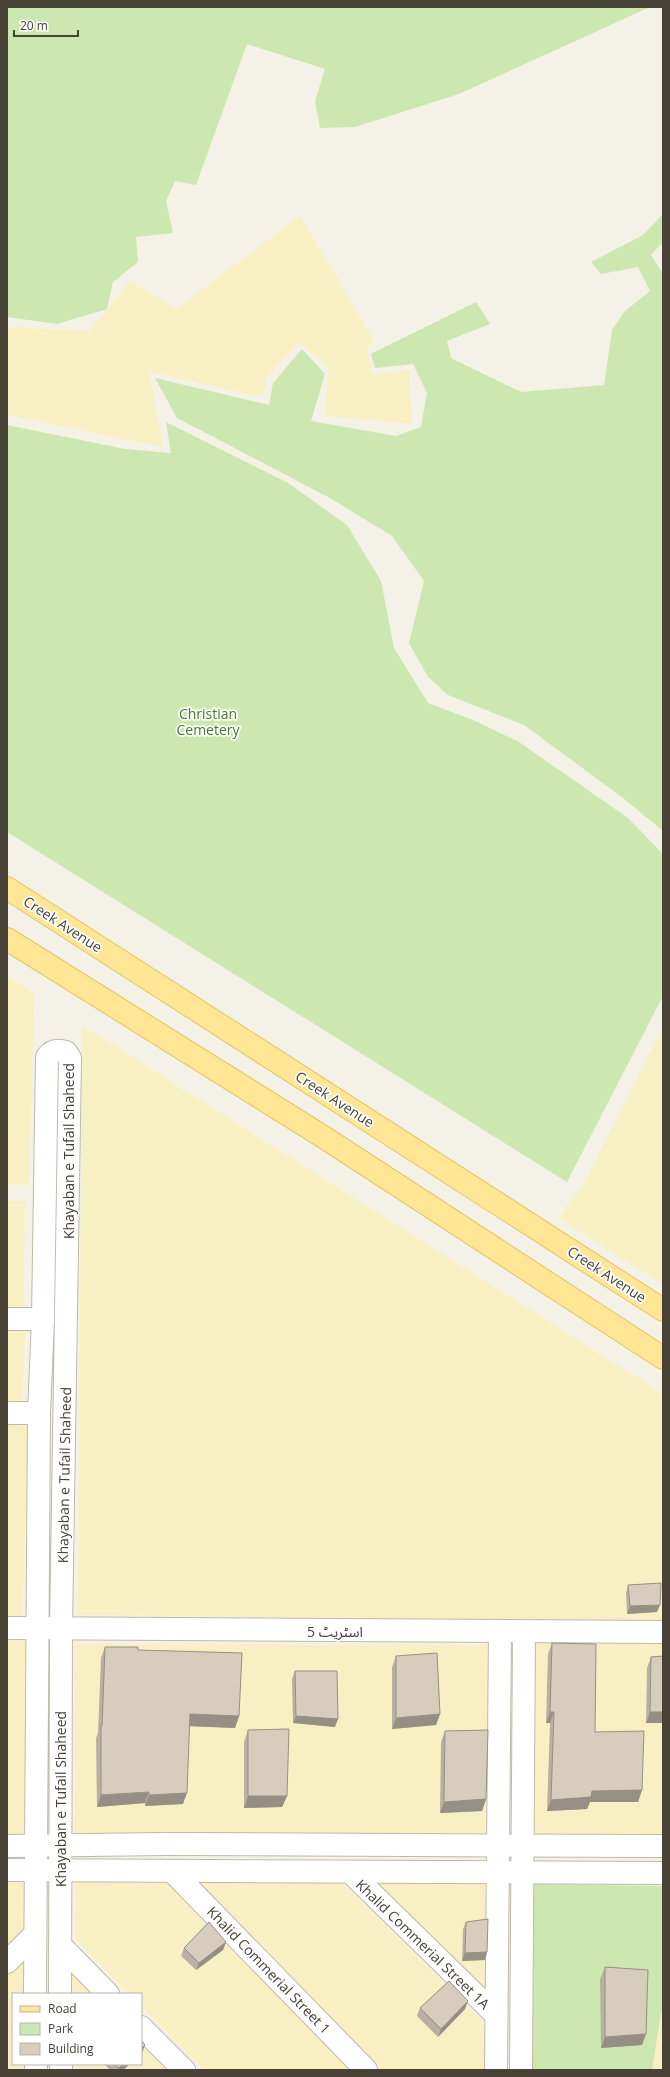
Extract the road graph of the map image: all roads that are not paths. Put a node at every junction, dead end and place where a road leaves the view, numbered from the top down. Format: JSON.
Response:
{"nodes":[{"id":1,"x":7,"y":888,"type":"edge"},
{"id":2,"x":7,"y":939,"type":"edge"},
{"id":3,"x":663,"y":1310,"type":"edge"},
{"id":4,"x":7,"y":1319,"type":"edge"},
{"id":5,"x":43,"y":1319,"type":"junction"},
{"id":6,"x":663,"y":1358,"type":"edge"},
{"id":7,"x":7,"y":1413,"type":"edge"},
{"id":8,"x":39,"y":1413,"type":"junction"},
{"id":9,"x":7,"y":1628,"type":"edge"},
{"id":10,"x":38,"y":1628,"type":"junction"},
{"id":11,"x":61,"y":1629,"type":"junction"},
{"id":12,"x":500,"y":1632,"type":"junction"},
{"id":13,"x":663,"y":1632,"type":"edge"},
{"id":14,"x":524,"y":1633,"type":"junction"},
{"id":15,"x":7,"y":1846,"type":"edge"},
{"id":16,"x":497,"y":1846,"type":"junction"},
{"id":17,"x":522,"y":1846,"type":"junction"},
{"id":18,"x":663,"y":1846,"type":"edge"},
{"id":19,"x":35,"y":1847,"type":"junction"},
{"id":20,"x":59,"y":1847,"type":"junction"},
{"id":21,"x":60,"y":1869,"type":"junction"},
{"id":22,"x":7,"y":1870,"type":"edge"},
{"id":23,"x":35,"y":1870,"type":"junction"},
{"id":24,"x":172,"y":1870,"type":"junction"},
{"id":25,"x":350,"y":1872,"type":"junction"},
{"id":26,"x":497,"y":1872,"type":"junction"},
{"id":27,"x":522,"y":1872,"type":"junction"},
{"id":28,"x":663,"y":1873,"type":"edge"},
{"id":29,"x":35,"y":1934,"type":"junction"},
{"id":30,"x":60,"y":1945,"type":"junction"},
{"id":31,"x":7,"y":1962,"type":"edge"},
{"id":32,"x":35,"y":1993,"type":"edge"},
{"id":33,"x":60,"y":1993,"type":"edge"},
{"id":34,"x":107,"y":1993,"type":"edge"},
{"id":35,"x":496,"y":2015,"type":"junction"},
{"id":36,"x":142,"y":2028,"type":"edge"},
{"id":37,"x":184,"y":2070,"type":"edge"},
{"id":38,"x":366,"y":2070,"type":"edge"},
{"id":39,"x":496,"y":2070,"type":"edge"},
{"id":40,"x":521,"y":2070,"type":"edge"}],
"edges":[{"from":1,"to":3,"type":"main road","name":"Creek Avenue"},
{"from":2,"to":6,"type":"main road"},
{"from":4,"to":5,"type":"street"},
{"from":5,"to":8,"type":"street","name":"Khayaban e Tufail Shaheed"},
{"from":5,"to":11,"type":"street","name":"Khayaban e Tufail Shaheed"},
{"from":7,"to":8,"type":"street"},
{"from":8,"to":10,"type":"street","name":"Khayaban e Tufail Shaheed"},
{"from":9,"to":10,"type":"street","name":"اسٹریٹ 5"},
{"from":10,"to":11,"type":"street","name":"اسٹریٹ 5"},
{"from":10,"to":19,"type":"street","name":"Khayaban e Tufail Shaheed"},
{"from":11,"to":12,"type":"street","name":"اسٹریٹ 5"},
{"from":11,"to":20,"type":"street","name":"Khayaban e Tufail Shaheed"},
{"from":12,"to":14,"type":"street","name":"اسٹریٹ 5"},
{"from":12,"to":16,"type":"street"},
{"from":13,"to":14,"type":"street","name":"اسٹریٹ 5"},
{"from":14,"to":17,"type":"street"},
{"from":15,"to":19,"type":"street"},
{"from":16,"to":17,"type":"street"},
{"from":16,"to":20,"type":"street"},
{"from":16,"to":26,"type":"street"},
{"from":17,"to":18,"type":"street"},
{"from":17,"to":27,"type":"street"},
{"from":19,"to":20,"type":"street"},
{"from":19,"to":23,"type":"street","name":"Khayaban e Tufail Shaheed"},
{"from":20,"to":21,"type":"street","name":"Khayaban e Tufail Shaheed"},
{"from":21,"to":23,"type":"street"},
{"from":21,"to":24,"type":"street"},
{"from":21,"to":30,"type":"street","name":"Khayaban e Tufail Shaheed"},
{"from":22,"to":23,"type":"street"},
{"from":23,"to":29,"type":"street","name":"Khayaban e Tufail Shaheed"},
{"from":24,"to":25,"type":"street"},
{"from":24,"to":38,"type":"street","name":"Khalid Commerial Street 1"},
{"from":25,"to":26,"type":"street"},
{"from":25,"to":35,"type":"street","name":"Khalid Commerial Street 1A"},
{"from":26,"to":27,"type":"street"},
{"from":26,"to":35,"type":"street"},
{"from":27,"to":28,"type":"street"},
{"from":27,"to":40,"type":"street"},
{"from":29,"to":31,"type":"street"},
{"from":29,"to":32,"type":"street","name":"Khayaban e Tufail Shaheed"},
{"from":30,"to":33,"type":"street","name":"Khayaban e Tufail Shaheed"},
{"from":30,"to":34,"type":"street"},
{"from":35,"to":39,"type":"street"},
{"from":36,"to":37,"type":"street"}]}
